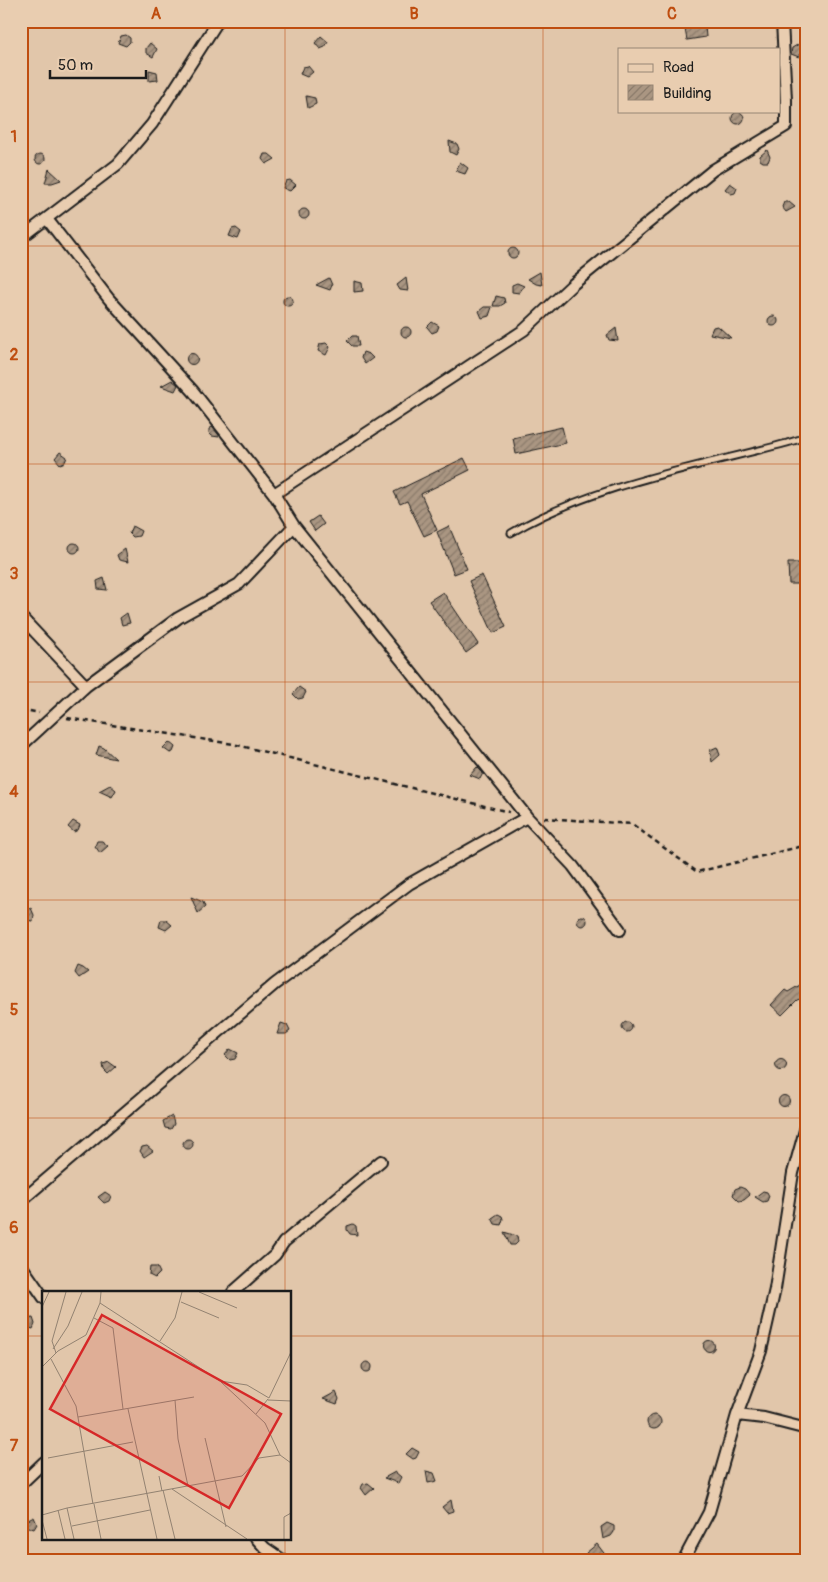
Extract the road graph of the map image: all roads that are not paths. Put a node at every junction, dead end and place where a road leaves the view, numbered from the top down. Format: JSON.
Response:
{"nodes":[{"id":1,"x":218,"y":21,"type":"edge"},
{"id":2,"x":782,"y":21,"type":"edge"},
{"id":3,"x":47,"y":219,"type":"junction"},
{"id":4,"x":21,"y":238,"type":"edge"},
{"id":5,"x":807,"y":437,"type":"edge"},
{"id":6,"x":274,"y":494,"type":"junction"},
{"id":7,"x":294,"y":526,"type":"junction"},
{"id":8,"x":511,"y":533,"type":"dead end"},
{"id":9,"x":21,"y":617,"type":"edge"},
{"id":10,"x":86,"y":686,"type":"junction"},
{"id":11,"x":21,"y":746,"type":"edge"},
{"id":12,"x":527,"y":817,"type":"junction"},
{"id":13,"x":620,"y":930,"type":"dead end"},
{"id":14,"x":807,"y":1123,"type":"edge"},
{"id":15,"x":381,"y":1161,"type":"dead end"},
{"id":16,"x":21,"y":1201,"type":"edge"},
{"id":17,"x":21,"y":1265,"type":"edge"},
{"id":18,"x":234,"y":1291,"type":"edge"},
{"id":19,"x":42,"y":1295,"type":"edge"},
{"id":20,"x":737,"y":1414,"type":"junction"},
{"id":21,"x":807,"y":1429,"type":"edge"},
{"id":22,"x":42,"y":1464,"type":"edge"},
{"id":23,"x":21,"y":1484,"type":"edge"},
{"id":24,"x":258,"y":1540,"type":"edge"},
{"id":25,"x":284,"y":1561,"type":"edge"},
{"id":26,"x":683,"y":1561,"type":"edge"}],
"edges":[{"from":1,"to":3,"type":"street"},
{"from":2,"to":6,"type":"street"},
{"from":3,"to":4,"type":"street"},
{"from":3,"to":6,"type":"street"},
{"from":5,"to":8,"type":"lane"},
{"from":6,"to":7,"type":"street"},
{"from":7,"to":10,"type":"street"},
{"from":7,"to":12,"type":"street"},
{"from":9,"to":10,"type":"street"},
{"from":10,"to":11,"type":"street"},
{"from":12,"to":13,"type":"street"},
{"from":12,"to":16,"type":"street"},
{"from":14,"to":20,"type":"street"},
{"from":15,"to":18,"type":"street"},
{"from":17,"to":19,"type":"street"},
{"from":20,"to":21,"type":"street"},
{"from":20,"to":26,"type":"street"},
{"from":22,"to":23,"type":"street"},
{"from":24,"to":25,"type":"street"}]}
